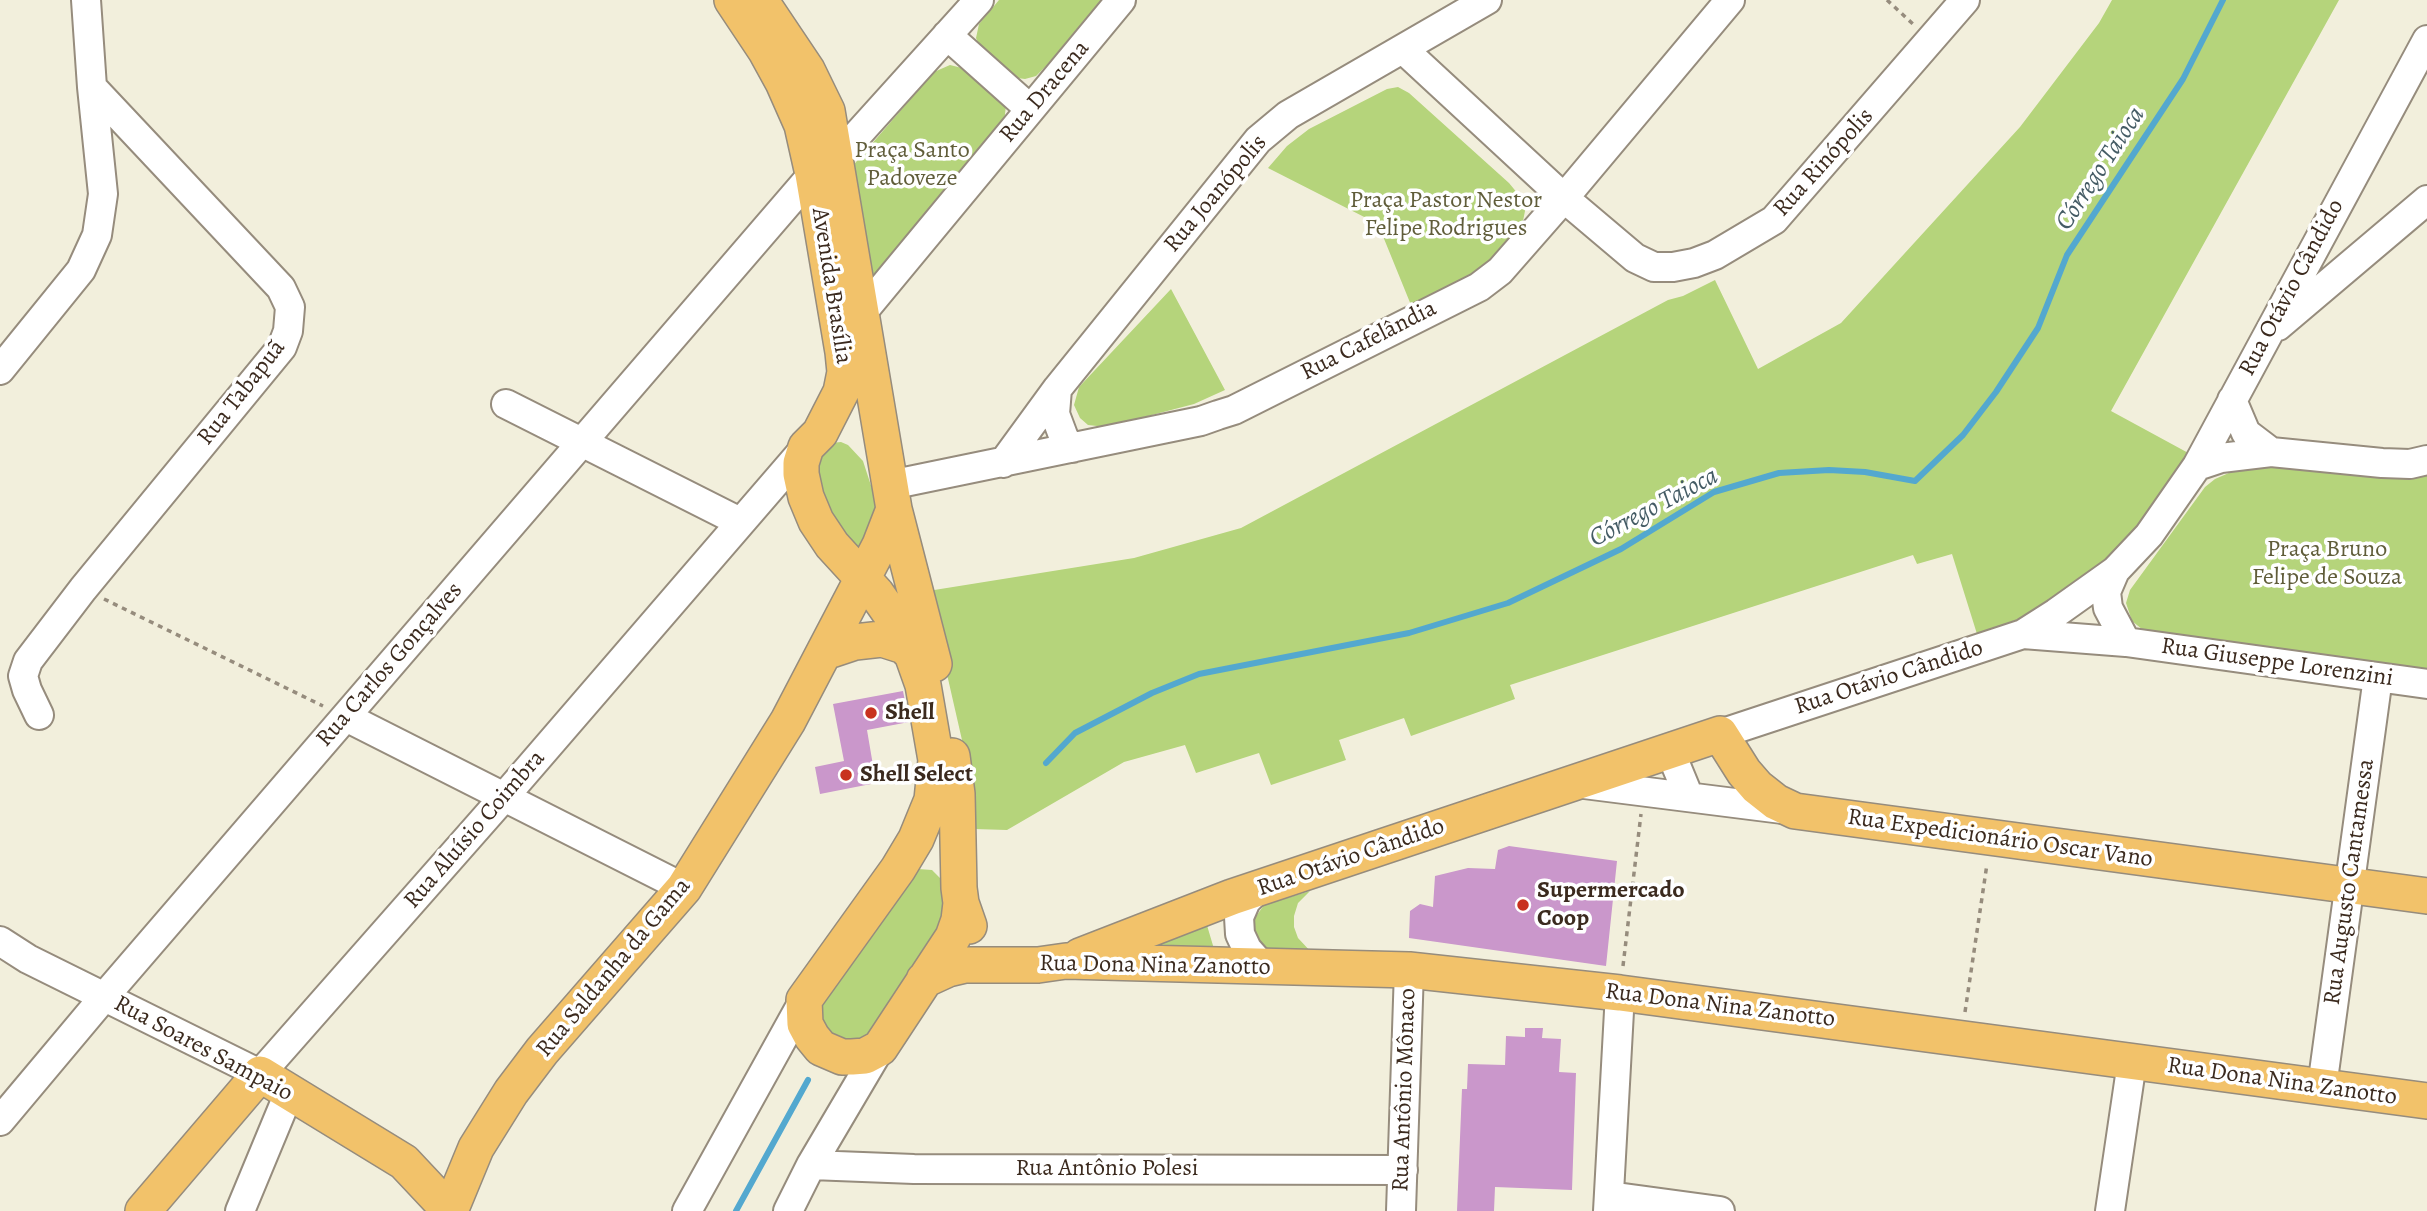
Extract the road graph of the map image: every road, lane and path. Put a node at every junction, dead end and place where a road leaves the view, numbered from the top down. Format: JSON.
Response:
{"nodes":[{"id":1,"x":86,"y":0,"type":"edge"},
{"id":2,"x":732,"y":0,"type":"edge"},
{"id":3,"x":760,"y":0,"type":"edge"},
{"id":4,"x":979,"y":0,"type":"edge"},
{"id":5,"x":1122,"y":0,"type":"edge"},
{"id":6,"x":1487,"y":0,"type":"edge"},
{"id":7,"x":1730,"y":0,"type":"edge"},
{"id":8,"x":1887,"y":0,"type":"edge"},
{"id":9,"x":1965,"y":0,"type":"edge"},
{"id":10,"x":947,"y":35,"type":"junction"},
{"id":11,"x":2427,"y":40,"type":"edge"},
{"id":12,"x":1930,"y":41,"type":"junction"},
{"id":13,"x":1404,"y":50,"type":"junction"},
{"id":14,"x":92,"y":88,"type":"junction"},
{"id":15,"x":1030,"y":109,"type":"junction"},
{"id":16,"x":824,"y":165,"type":"junction"},
{"id":17,"x":1564,"y":198,"type":"junction"},
{"id":18,"x":2427,"y":200,"type":"edge"},
{"id":19,"x":782,"y":210,"type":"junction"},
{"id":20,"x":820,"y":214,"type":"junction"},
{"id":21,"x":862,"y":314,"type":"junction"},
{"id":22,"x":2266,"y":337,"type":"junction"},
{"id":23,"x":0,"y":370,"type":"edge"},
{"id":24,"x":1057,"y":389,"type":"junction"},
{"id":25,"x":2232,"y":400,"type":"junction"},
{"id":26,"x":506,"y":404,"type":"dead end"},
{"id":27,"x":813,"y":440,"type":"junction"},
{"id":28,"x":582,"y":443,"type":"junction"},
{"id":29,"x":1072,"y":448,"type":"junction"},
{"id":30,"x":2271,"y":452,"type":"junction"},
{"id":31,"x":2427,"y":460,"type":"edge"},
{"id":32,"x":1003,"y":463,"type":"junction"},
{"id":33,"x":2197,"y":466,"type":"junction"},
{"id":34,"x":890,"y":487,"type":"junction"},
{"id":35,"x":740,"y":522,"type":"junction"},
{"id":36,"x":2115,"y":571,"type":"junction"},
{"id":37,"x":862,"y":579,"type":"junction"},
{"id":38,"x":83,"y":589,"type":"junction"},
{"id":39,"x":2023,"y":634,"type":"junction"},
{"id":40,"x":2126,"y":642,"type":"junction"},
{"id":41,"x":825,"y":652,"type":"junction"},
{"id":42,"x":912,"y":654,"type":"junction"},
{"id":43,"x":2378,"y":677,"type":"junction"},
{"id":44,"x":2427,"y":684,"type":"edge"},
{"id":45,"x":39,"y":715,"type":"dead end"},
{"id":46,"x":346,"y":717,"type":"junction"},
{"id":47,"x":1720,"y":734,"type":"junction"},
{"id":48,"x":1670,"y":751,"type":"junction"},
{"id":49,"x":1574,"y":783,"type":"junction"},
{"id":50,"x":1643,"y":792,"type":"junction"},
{"id":51,"x":504,"y":797,"type":"junction"},
{"id":52,"x":1689,"y":797,"type":"junction"},
{"id":53,"x":1795,"y":811,"type":"junction"},
{"id":54,"x":1992,"y":837,"type":"junction"},
{"id":55,"x":898,"y":869,"type":"junction"},
{"id":56,"x":2350,"y":886,"type":"junction"},
{"id":57,"x":684,"y":888,"type":"junction"},
{"id":58,"x":1258,"y":889,"type":"junction"},
{"id":59,"x":960,"y":896,"type":"junction"},
{"id":60,"x":2427,"y":896,"type":"edge"},
{"id":61,"x":0,"y":941,"type":"edge"},
{"id":62,"x":1066,"y":961,"type":"junction"},
{"id":63,"x":1009,"y":964,"type":"junction"},
{"id":64,"x":1263,"y":967,"type":"junction"},
{"id":65,"x":1409,"y":970,"type":"junction"},
{"id":66,"x":924,"y":980,"type":"junction"},
{"id":67,"x":1620,"y":993,"type":"junction"},
{"id":68,"x":104,"y":998,"type":"junction"},
{"id":69,"x":804,"y":1000,"type":"junction"},
{"id":70,"x":1962,"y":1038,"type":"junction"},
{"id":71,"x":880,"y":1048,"type":"junction"},
{"id":72,"x":2132,"y":1062,"type":"junction"},
{"id":73,"x":260,"y":1074,"type":"junction"},
{"id":74,"x":2322,"y":1087,"type":"junction"},
{"id":75,"x":289,"y":1093,"type":"junction"},
{"id":76,"x":2427,"y":1101,"type":"edge"},
{"id":77,"x":0,"y":1121,"type":"edge"},
{"id":78,"x":476,"y":1148,"type":"junction"},
{"id":79,"x":404,"y":1162,"type":"junction"},
{"id":80,"x":811,"y":1165,"type":"junction"},
{"id":81,"x":1402,"y":1170,"type":"junction"},
{"id":82,"x":1609,"y":1204,"type":"edge"},
{"id":83,"x":143,"y":1211,"type":"edge"},
{"id":84,"x":240,"y":1211,"type":"edge"},
{"id":85,"x":450,"y":1211,"type":"edge"},
{"id":86,"x":687,"y":1211,"type":"edge"},
{"id":87,"x":788,"y":1211,"type":"edge"},
{"id":88,"x":1401,"y":1211,"type":"edge"},
{"id":89,"x":1720,"y":1211,"type":"edge"},
{"id":90,"x":2110,"y":1211,"type":"edge"}],
"edges":[{"from":1,"to":14,"type":"street"},
{"from":2,"to":16,"type":"main road","name":"Avenida Brasília"},
{"from":3,"to":16,"type":"main road","name":"Avenida Brasília"},
{"from":4,"to":10,"type":"street","name":"Rua Carlos Gonçalves"},
{"from":5,"to":15,"type":"street","name":"Rua Dracena"},
{"from":6,"to":13,"type":"street","name":"Rua Joanópolis"},
{"from":7,"to":17,"type":"street","name":"Rua Cafelândia"},
{"from":8,"to":12,"type":"path"},
{"from":9,"to":12,"type":"street","name":"Rua Rinópolis"},
{"from":10,"to":15,"type":"street"},
{"from":10,"to":16,"type":"street","name":"Rua Carlos Gonçalves"},
{"from":11,"to":22,"type":"street","name":"Rua Otávio Cândido"},
{"from":12,"to":17,"type":"street","name":"Rua Rinópolis"},
{"from":13,"to":17,"type":"street","name":"Rua Rinópolis"},
{"from":13,"to":24,"type":"street","name":"Rua Joanópolis"},
{"from":14,"to":23,"type":"street"},
{"from":14,"to":38,"type":"street","name":"Rua Tabapuã"},
{"from":15,"to":21,"type":"street","name":"Rua Dracena"},
{"from":16,"to":19,"type":"street","name":"Rua Carlos Gonçalves"},
{"from":16,"to":20,"type":"main road","name":"Avenida Brasília"},
{"from":16,"to":21,"type":"main road","name":"Avenida Brasília"},
{"from":17,"to":29,"type":"street","name":"Rua Cafelândia"},
{"from":18,"to":22,"type":"street"},
{"from":19,"to":20,"type":"street"},
{"from":19,"to":28,"type":"street","name":"Rua Carlos Gonçalves"},
{"from":20,"to":27,"type":"main road","name":"Avenida Brasília"},
{"from":21,"to":34,"type":"main road","name":"Avenida Brasília"},
{"from":22,"to":25,"type":"street","name":"Rua Otávio Cândido"},
{"from":24,"to":29,"type":"street"},
{"from":24,"to":32,"type":"street","name":"Rua Joanópolis"},
{"from":25,"to":30,"type":"street"},
{"from":25,"to":33,"type":"street","name":"Rua Otávio Cândido"},
{"from":26,"to":28,"type":"street"},
{"from":27,"to":34,"type":"main road"},
{"from":27,"to":35,"type":"street","name":"Rua Aluísio Coimbra"},
{"from":27,"to":37,"type":"main road","name":"Avenida Brasília"},
{"from":28,"to":35,"type":"street"},
{"from":28,"to":46,"type":"street","name":"Rua Carlos Gonçalves"},
{"from":29,"to":32,"type":"street","name":"Rua Cafelândia"},
{"from":30,"to":31,"type":"street"},
{"from":30,"to":33,"type":"street"},
{"from":32,"to":34,"type":"street","name":"Rua Cafelândia"},
{"from":33,"to":36,"type":"street","name":"Rua Otávio Cândido"},
{"from":34,"to":37,"type":"main road","name":"Rua Saldanha da Gama"},
{"from":34,"to":59,"type":"main road","name":"Avenida Brasília"},
{"from":35,"to":51,"type":"street","name":"Rua Aluísio Coimbra"},
{"from":36,"to":39,"type":"street","name":"Rua Otávio Cândido"},
{"from":36,"to":40,"type":"street","name":"Rua Giuseppe Lorenzini"},
{"from":37,"to":41,"type":"main road","name":"Rua Saldanha da Gama"},
{"from":37,"to":42,"type":"main road","name":"Avenida Brasília"},
{"from":38,"to":45,"type":"street","name":"Rua Tabapuã"},
{"from":38,"to":46,"type":"path"},
{"from":39,"to":40,"type":"street","name":"Rua Giuseppe Lorenzini"},
{"from":39,"to":47,"type":"street","name":"Rua Otávio Cândido"},
{"from":40,"to":43,"type":"street","name":"Rua Giuseppe Lorenzini"},
{"from":41,"to":42,"type":"main road"},
{"from":41,"to":57,"type":"main road","name":"Rua Saldanha da Gama"},
{"from":42,"to":55,"type":"main road","name":"Avenida Brasília"},
{"from":43,"to":44,"type":"street","name":"Rua Giuseppe Lorenzini"},
{"from":43,"to":56,"type":"street","name":"Rua Augusto Cantamessa"},
{"from":46,"to":51,"type":"street"},
{"from":46,"to":68,"type":"street","name":"Rua Carlos Gonçalves"},
{"from":47,"to":48,"type":"main road","name":"Rua Otávio Cândido"},
{"from":47,"to":53,"type":"main road"},
{"from":48,"to":49,"type":"main road","name":"Rua Otávio Cândido"},
{"from":48,"to":52,"type":"street"},
{"from":49,"to":50,"type":"street","name":"Rua Expedicionário Oscar Vano"},
{"from":49,"to":58,"type":"main road","name":"Rua Otávio Cândido"},
{"from":50,"to":52,"type":"street","name":"Rua Expedicionário Oscar Vano"},
{"from":50,"to":67,"type":"path"},
{"from":51,"to":57,"type":"street"},
{"from":51,"to":73,"type":"street","name":"Rua Aluísio Coimbra"},
{"from":52,"to":53,"type":"street","name":"Rua Expedicionário Oscar Vano"},
{"from":53,"to":54,"type":"main road","name":"Rua Expedicionário Oscar Vano"},
{"from":54,"to":56,"type":"main road","name":"Rua Expedicionário Oscar Vano"},
{"from":54,"to":70,"type":"path"},
{"from":55,"to":59,"type":"main road"},
{"from":55,"to":69,"type":"main road","name":"Avenida Brasília"},
{"from":56,"to":60,"type":"main road","name":"Rua Expedicionário Oscar Vano"},
{"from":56,"to":74,"type":"street","name":"Rua Augusto Cantamessa"},
{"from":57,"to":78,"type":"main road","name":"Rua Saldanha da Gama"},
{"from":58,"to":62,"type":"main road","name":"Rua Otávio Cândido"},
{"from":58,"to":64,"type":"street"},
{"from":59,"to":63,"type":"main road","name":"Rua Dona Nina Zanotto"},
{"from":59,"to":66,"type":"main road"},
{"from":61,"to":68,"type":"street","name":"Rua Soares Sampaio"},
{"from":62,"to":63,"type":"main road","name":"Rua Dona Nina Zanotto"},
{"from":62,"to":64,"type":"main road","name":"Rua Dona Nina Zanotto"},
{"from":63,"to":66,"type":"main road","name":"Rua Dona Nina Zanotto"},
{"from":64,"to":65,"type":"main road","name":"Rua Dona Nina Zanotto"},
{"from":65,"to":67,"type":"main road","name":"Rua Dona Nina Zanotto"},
{"from":65,"to":81,"type":"street","name":"Rua Antônio Mônaco"},
{"from":66,"to":71,"type":"main road"},
{"from":67,"to":70,"type":"main road","name":"Rua Dona Nina Zanotto"},
{"from":67,"to":82,"type":"street"},
{"from":68,"to":73,"type":"street","name":"Rua Soares Sampaio"},
{"from":68,"to":77,"type":"street","name":"Rua Carlos Gonçalves"},
{"from":69,"to":71,"type":"main road"},
{"from":69,"to":86,"type":"street"},
{"from":70,"to":72,"type":"main road","name":"Rua Dona Nina Zanotto"},
{"from":71,"to":80,"type":"street"},
{"from":72,"to":74,"type":"main road","name":"Rua Dona Nina Zanotto"},
{"from":72,"to":90,"type":"street"},
{"from":73,"to":75,"type":"main road","name":"Rua Soares Sampaio"},
{"from":73,"to":83,"type":"main road","name":"Rua Aluísio Coimbra"},
{"from":74,"to":76,"type":"main road","name":"Rua Dona Nina Zanotto"},
{"from":75,"to":79,"type":"main road","name":"Rua Soares Sampaio"},
{"from":75,"to":84,"type":"street"},
{"from":78,"to":79,"type":"main road","name":"Rua Soares Sampaio"},
{"from":78,"to":85,"type":"main road","name":"Rua Saldanha da Gama"},
{"from":79,"to":85,"type":"main road","name":"Rua Soares Sampaio"},
{"from":80,"to":81,"type":"street","name":"Rua Antônio Polesi"},
{"from":80,"to":87,"type":"street"},
{"from":81,"to":88,"type":"street","name":"Rua Antônio Mônaco"},
{"from":82,"to":89,"type":"street"}]}
